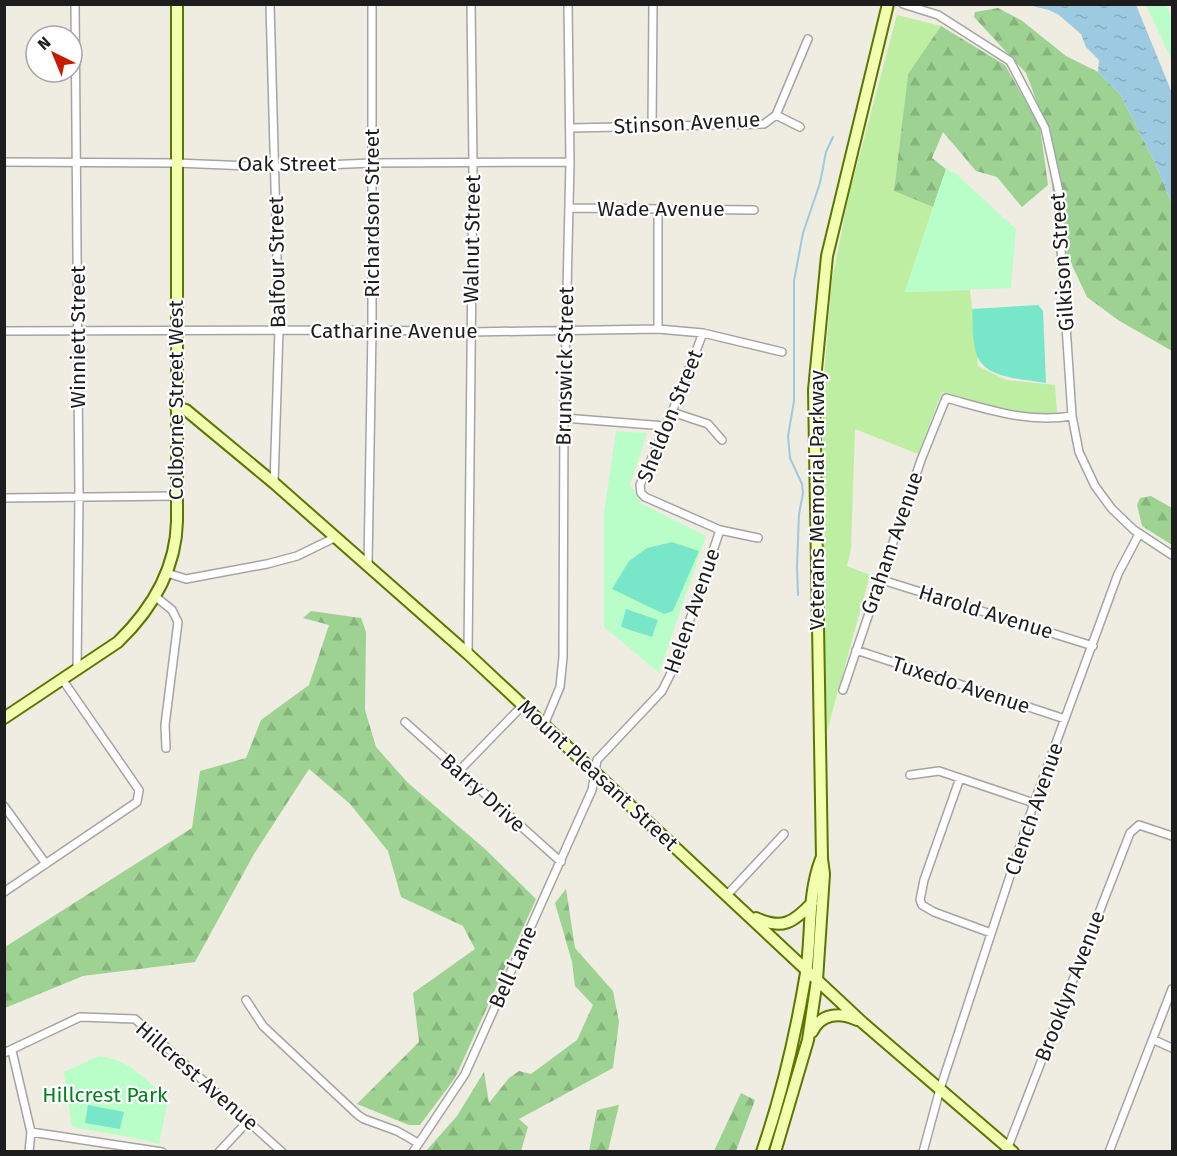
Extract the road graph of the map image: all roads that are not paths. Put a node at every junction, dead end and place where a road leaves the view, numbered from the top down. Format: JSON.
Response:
{"nodes":[{"id":1,"x":75,"y":4,"type":"edge"},
{"id":2,"x":177,"y":4,"type":"edge"},
{"id":3,"x":270,"y":4,"type":"edge"},
{"id":4,"x":372,"y":4,"type":"edge"},
{"id":5,"x":471,"y":4,"type":"edge"},
{"id":6,"x":568,"y":4,"type":"edge"},
{"id":7,"x":653,"y":4,"type":"edge"},
{"id":8,"x":888,"y":4,"type":"edge"},
{"id":9,"x":903,"y":4,"type":"edge"},
{"id":10,"x":808,"y":39,"type":"dead end"},
{"id":11,"x":776,"y":116,"type":"junction"},
{"id":12,"x":652,"y":127,"type":"junction"},
{"id":13,"x":800,"y":127,"type":"dead end"},
{"id":14,"x":570,"y":128,"type":"junction"},
{"id":15,"x":4,"y":162,"type":"edge"},
{"id":16,"x":570,"y":162,"type":"junction"},
{"id":17,"x":76,"y":163,"type":"junction"},
{"id":18,"x":176,"y":163,"type":"junction"},
{"id":19,"x":373,"y":163,"type":"junction"},
{"id":20,"x":473,"y":163,"type":"junction"},
{"id":21,"x":274,"y":167,"type":"junction"},
{"id":22,"x":569,"y":208,"type":"junction"},
{"id":23,"x":658,"y":210,"type":"junction"},
{"id":24,"x":754,"y":210,"type":"dead end"},
{"id":25,"x":658,"y":329,"type":"junction"},
{"id":26,"x":78,"y":330,"type":"junction"},
{"id":27,"x":176,"y":330,"type":"junction"},
{"id":28,"x":279,"y":330,"type":"junction"},
{"id":29,"x":372,"y":330,"type":"junction"},
{"id":30,"x":4,"y":331,"type":"edge"},
{"id":31,"x":566,"y":331,"type":"junction"},
{"id":32,"x":471,"y":332,"type":"junction"},
{"id":33,"x":703,"y":333,"type":"junction"},
{"id":34,"x":782,"y":351,"type":"dead end"},
{"id":35,"x":176,"y":406,"type":"junction"},
{"id":36,"x":672,"y":412,"type":"junction"},
{"id":37,"x":1072,"y":416,"type":"junction"},
{"id":38,"x":564,"y":418,"type":"junction"},
{"id":39,"x":665,"y":426,"type":"junction"},
{"id":40,"x":722,"y":440,"type":"dead end"},
{"id":41,"x":274,"y":483,"type":"junction"},
{"id":42,"x":79,"y":496,"type":"junction"},
{"id":43,"x":176,"y":496,"type":"junction"},
{"id":44,"x":4,"y":498,"type":"edge"},
{"id":45,"x":720,"y":530,"type":"junction"},
{"id":46,"x":1139,"y":534,"type":"junction"},
{"id":47,"x":336,"y":537,"type":"junction"},
{"id":48,"x":758,"y":537,"type":"dead end"},
{"id":49,"x":1173,"y":555,"type":"edge"},
{"id":50,"x":368,"y":565,"type":"junction"},
{"id":51,"x":167,"y":573,"type":"junction"},
{"id":52,"x":879,"y":579,"type":"junction"},
{"id":53,"x":156,"y":597,"type":"junction"},
{"id":54,"x":1093,"y":646,"type":"junction"},
{"id":55,"x":856,"y":650,"type":"junction"},
{"id":56,"x":468,"y":654,"type":"junction"},
{"id":57,"x":77,"y":669,"type":"junction"},
{"id":58,"x":62,"y":679,"type":"junction"},
{"id":59,"x":843,"y":690,"type":"dead end"},
{"id":60,"x":523,"y":705,"type":"junction"},
{"id":61,"x":4,"y":718,"type":"edge"},
{"id":62,"x":1065,"y":719,"type":"junction"},
{"id":63,"x":405,"y":722,"type":"dead end"},
{"id":64,"x":544,"y":725,"type":"junction"},
{"id":65,"x":165,"y":748,"type":"dead end"},
{"id":66,"x":458,"y":771,"type":"junction"},
{"id":67,"x":595,"y":773,"type":"junction"},
{"id":68,"x":910,"y":774,"type":"dead end"},
{"id":69,"x":960,"y":778,"type":"junction"},
{"id":70,"x":1034,"y":803,"type":"junction"},
{"id":71,"x":4,"y":806,"type":"edge"},
{"id":72,"x":784,"y":834,"type":"dead end"},
{"id":73,"x":1173,"y":836,"type":"edge"},
{"id":74,"x":822,"y":859,"type":"junction"},
{"id":75,"x":561,"y":862,"type":"junction"},
{"id":76,"x":46,"y":864,"type":"junction"},
{"id":77,"x":4,"y":892,"type":"edge"},
{"id":78,"x":727,"y":895,"type":"junction"},
{"id":79,"x":812,"y":903,"type":"junction"},
{"id":80,"x":747,"y":914,"type":"junction"},
{"id":81,"x":992,"y":933,"type":"junction"},
{"id":82,"x":807,"y":970,"type":"junction"},
{"id":83,"x":817,"y":980,"type":"junction"},
{"id":84,"x":1173,"y":990,"type":"edge"},
{"id":85,"x":246,"y":1000,"type":"dead end"},
{"id":86,"x":863,"y":1023,"type":"junction"},
{"id":87,"x":808,"y":1040,"type":"junction"},
{"id":88,"x":1154,"y":1040,"type":"junction"},
{"id":89,"x":1173,"y":1048,"type":"edge"},
{"id":90,"x":8,"y":1052,"type":"edge"},
{"id":91,"x":940,"y":1089,"type":"junction"},
{"id":92,"x":249,"y":1120,"type":"junction"},
{"id":93,"x":31,"y":1132,"type":"junction"},
{"id":94,"x":418,"y":1143,"type":"junction"},
{"id":95,"x":1011,"y":1149,"type":"edge"},
{"id":96,"x":29,"y":1152,"type":"edge"},
{"id":97,"x":162,"y":1152,"type":"edge"},
{"id":98,"x":219,"y":1152,"type":"edge"},
{"id":99,"x":282,"y":1152,"type":"edge"},
{"id":100,"x":413,"y":1152,"type":"edge"},
{"id":101,"x":762,"y":1152,"type":"edge"},
{"id":102,"x":775,"y":1152,"type":"edge"},
{"id":103,"x":923,"y":1152,"type":"edge"},
{"id":104,"x":1109,"y":1152,"type":"edge"}],
"edges":[{"from":1,"to":17,"type":"street","name":"Winniett Street"},
{"from":2,"to":18,"type":"main road","name":"Colborne Street West"},
{"from":3,"to":21,"type":"street","name":"Balfour Street"},
{"from":4,"to":19,"type":"street","name":"Richardson Street"},
{"from":5,"to":20,"type":"street","name":"Walnut Street"},
{"from":6,"to":14,"type":"street","name":"Brunswick Street"},
{"from":7,"to":12,"type":"street"},
{"from":8,"to":74,"type":"main road","name":"Veterans Memorial Parkway"},
{"from":9,"to":37,"type":"street","name":"Gilkison Street"},
{"from":10,"to":11,"type":"street"},
{"from":11,"to":12,"type":"street","name":"Stinson Avenue"},
{"from":11,"to":13,"type":"street","name":"Stinson Avenue"},
{"from":12,"to":14,"type":"street","name":"Stinson Avenue"},
{"from":14,"to":16,"type":"street","name":"Brunswick Street"},
{"from":15,"to":17,"type":"street","name":"Oak Street"},
{"from":16,"to":20,"type":"street","name":"Oak Street"},
{"from":16,"to":22,"type":"street","name":"Brunswick Street"},
{"from":17,"to":18,"type":"street","name":"Oak Street"},
{"from":17,"to":26,"type":"street","name":"Winniett Street"},
{"from":18,"to":21,"type":"street","name":"Oak Street"},
{"from":18,"to":27,"type":"main road","name":"Colborne Street West"},
{"from":19,"to":20,"type":"street","name":"Oak Street"},
{"from":19,"to":21,"type":"street","name":"Oak Street"},
{"from":19,"to":29,"type":"street","name":"Richardson Street"},
{"from":20,"to":32,"type":"street","name":"Walnut Street"},
{"from":21,"to":28,"type":"street","name":"Balfour Street"},
{"from":22,"to":23,"type":"street","name":"Wade Avenue"},
{"from":22,"to":31,"type":"street","name":"Brunswick Street"},
{"from":23,"to":24,"type":"street","name":"Wade Avenue"},
{"from":23,"to":25,"type":"street"},
{"from":25,"to":31,"type":"street","name":"Catharine Avenue"},
{"from":25,"to":33,"type":"street","name":"Catharine Avenue"},
{"from":26,"to":27,"type":"street","name":"Catharine Avenue"},
{"from":26,"to":30,"type":"street","name":"Catharine Avenue"},
{"from":26,"to":42,"type":"street","name":"Winniett Street"},
{"from":27,"to":28,"type":"street","name":"Catharine Avenue"},
{"from":27,"to":35,"type":"main road","name":"Colborne Street West"},
{"from":28,"to":29,"type":"street","name":"Catharine Avenue"},
{"from":28,"to":41,"type":"street","name":"Balfour Street"},
{"from":29,"to":32,"type":"street","name":"Catharine Avenue"},
{"from":29,"to":50,"type":"street","name":"Richardson Street"},
{"from":31,"to":32,"type":"street","name":"Catharine Avenue"},
{"from":31,"to":38,"type":"street","name":"Brunswick Street"},
{"from":32,"to":56,"type":"street","name":"Walnut Street"},
{"from":33,"to":34,"type":"street","name":"Catharine Avenue"},
{"from":33,"to":36,"type":"street","name":"Sheldon Street"},
{"from":35,"to":41,"type":"main road","name":"Mount Pleasant Street"},
{"from":35,"to":43,"type":"main road","name":"Colborne Street West"},
{"from":36,"to":39,"type":"street","name":"Sheldon Street"},
{"from":36,"to":40,"type":"street"},
{"from":37,"to":46,"type":"street","name":"Gilkison Street"},
{"from":37,"to":52,"type":"street","name":"Graham Avenue"},
{"from":38,"to":39,"type":"street"},
{"from":38,"to":64,"type":"street","name":"Brunswick Street"},
{"from":39,"to":45,"type":"street","name":"Sheldon Street"},
{"from":41,"to":47,"type":"main road","name":"Mount Pleasant Street"},
{"from":42,"to":43,"type":"street"},
{"from":42,"to":44,"type":"street"},
{"from":42,"to":57,"type":"street","name":"Winniett Street"},
{"from":43,"to":51,"type":"main road","name":"Colborne Street West"},
{"from":45,"to":48,"type":"street"},
{"from":45,"to":67,"type":"street","name":"Helen Avenue"},
{"from":46,"to":49,"type":"street","name":"Gilkison Street"},
{"from":46,"to":54,"type":"street","name":"Clench Avenue"},
{"from":47,"to":50,"type":"main road","name":"Mount Pleasant Street"},
{"from":47,"to":51,"type":"street"},
{"from":50,"to":56,"type":"main road","name":"Mount Pleasant Street"},
{"from":51,"to":53,"type":"main road","name":"Colborne Street West"},
{"from":52,"to":54,"type":"street","name":"Harold Avenue"},
{"from":52,"to":55,"type":"street","name":"Graham Avenue"},
{"from":53,"to":57,"type":"main road","name":"Colborne Street West"},
{"from":53,"to":65,"type":"street"},
{"from":54,"to":62,"type":"street","name":"Clench Avenue"},
{"from":55,"to":59,"type":"street","name":"Graham Avenue"},
{"from":55,"to":62,"type":"street","name":"Tuxedo Avenue"},
{"from":56,"to":60,"type":"main road","name":"Mount Pleasant Street"},
{"from":57,"to":58,"type":"main road","name":"Colborne Street West"},
{"from":58,"to":61,"type":"main road","name":"Colborne Street West"},
{"from":58,"to":76,"type":"street"},
{"from":60,"to":64,"type":"main road","name":"Mount Pleasant Street"},
{"from":60,"to":66,"type":"street"},
{"from":62,"to":70,"type":"street","name":"Clench Avenue"},
{"from":63,"to":66,"type":"street","name":"Barry Drive"},
{"from":64,"to":67,"type":"main road","name":"Mount Pleasant Street"},
{"from":66,"to":75,"type":"street","name":"Barry Drive"},
{"from":67,"to":75,"type":"street","name":"Bell Lane"},
{"from":67,"to":78,"type":"main road","name":"Mount Pleasant Street"},
{"from":68,"to":69,"type":"street"},
{"from":69,"to":70,"type":"street"},
{"from":69,"to":81,"type":"street"},
{"from":70,"to":81,"type":"street","name":"Clench Avenue"},
{"from":71,"to":76,"type":"street"},
{"from":72,"to":78,"type":"street"},
{"from":73,"to":95,"type":"street","name":"Brooklyn Avenue"},
{"from":74,"to":79,"type":"main road","name":"Veterans Memorial Parkway"},
{"from":74,"to":83,"type":"main road","name":"Veterans Memorial Parkway"},
{"from":75,"to":94,"type":"street","name":"Bell Lane"},
{"from":76,"to":77,"type":"street"},
{"from":78,"to":80,"type":"main road","name":"Mount Pleasant Street"},
{"from":79,"to":80,"type":"main road"},
{"from":79,"to":82,"type":"main road","name":"Veterans Memorial Parkway"},
{"from":80,"to":82,"type":"main road","name":"Mount Pleasant Street"},
{"from":81,"to":91,"type":"street","name":"Clench Avenue"},
{"from":82,"to":83,"type":"main road","name":"Mount Pleasant Street"},
{"from":82,"to":101,"type":"main road","name":"Veterans Memorial Parkway"},
{"from":83,"to":86,"type":"main road","name":"Mount Pleasant Street"},
{"from":83,"to":87,"type":"main road","name":"Veterans Memorial Parkway"},
{"from":84,"to":88,"type":"street"},
{"from":85,"to":94,"type":"street"},
{"from":86,"to":87,"type":"main road"},
{"from":86,"to":91,"type":"main road","name":"Mount Pleasant Street"},
{"from":87,"to":102,"type":"main road","name":"Veterans Memorial Parkway"},
{"from":88,"to":89,"type":"street"},
{"from":88,"to":104,"type":"street"},
{"from":90,"to":92,"type":"street","name":"Hillcrest Avenue"},
{"from":90,"to":93,"type":"street"},
{"from":91,"to":95,"type":"main road","name":"Mount Pleasant Street"},
{"from":91,"to":103,"type":"street","name":"Clench Avenue"},
{"from":92,"to":98,"type":"street"},
{"from":92,"to":99,"type":"street","name":"Hillcrest Avenue"},
{"from":93,"to":96,"type":"street"},
{"from":93,"to":97,"type":"street"},
{"from":94,"to":100,"type":"street","name":"Bell Lane"}]}
